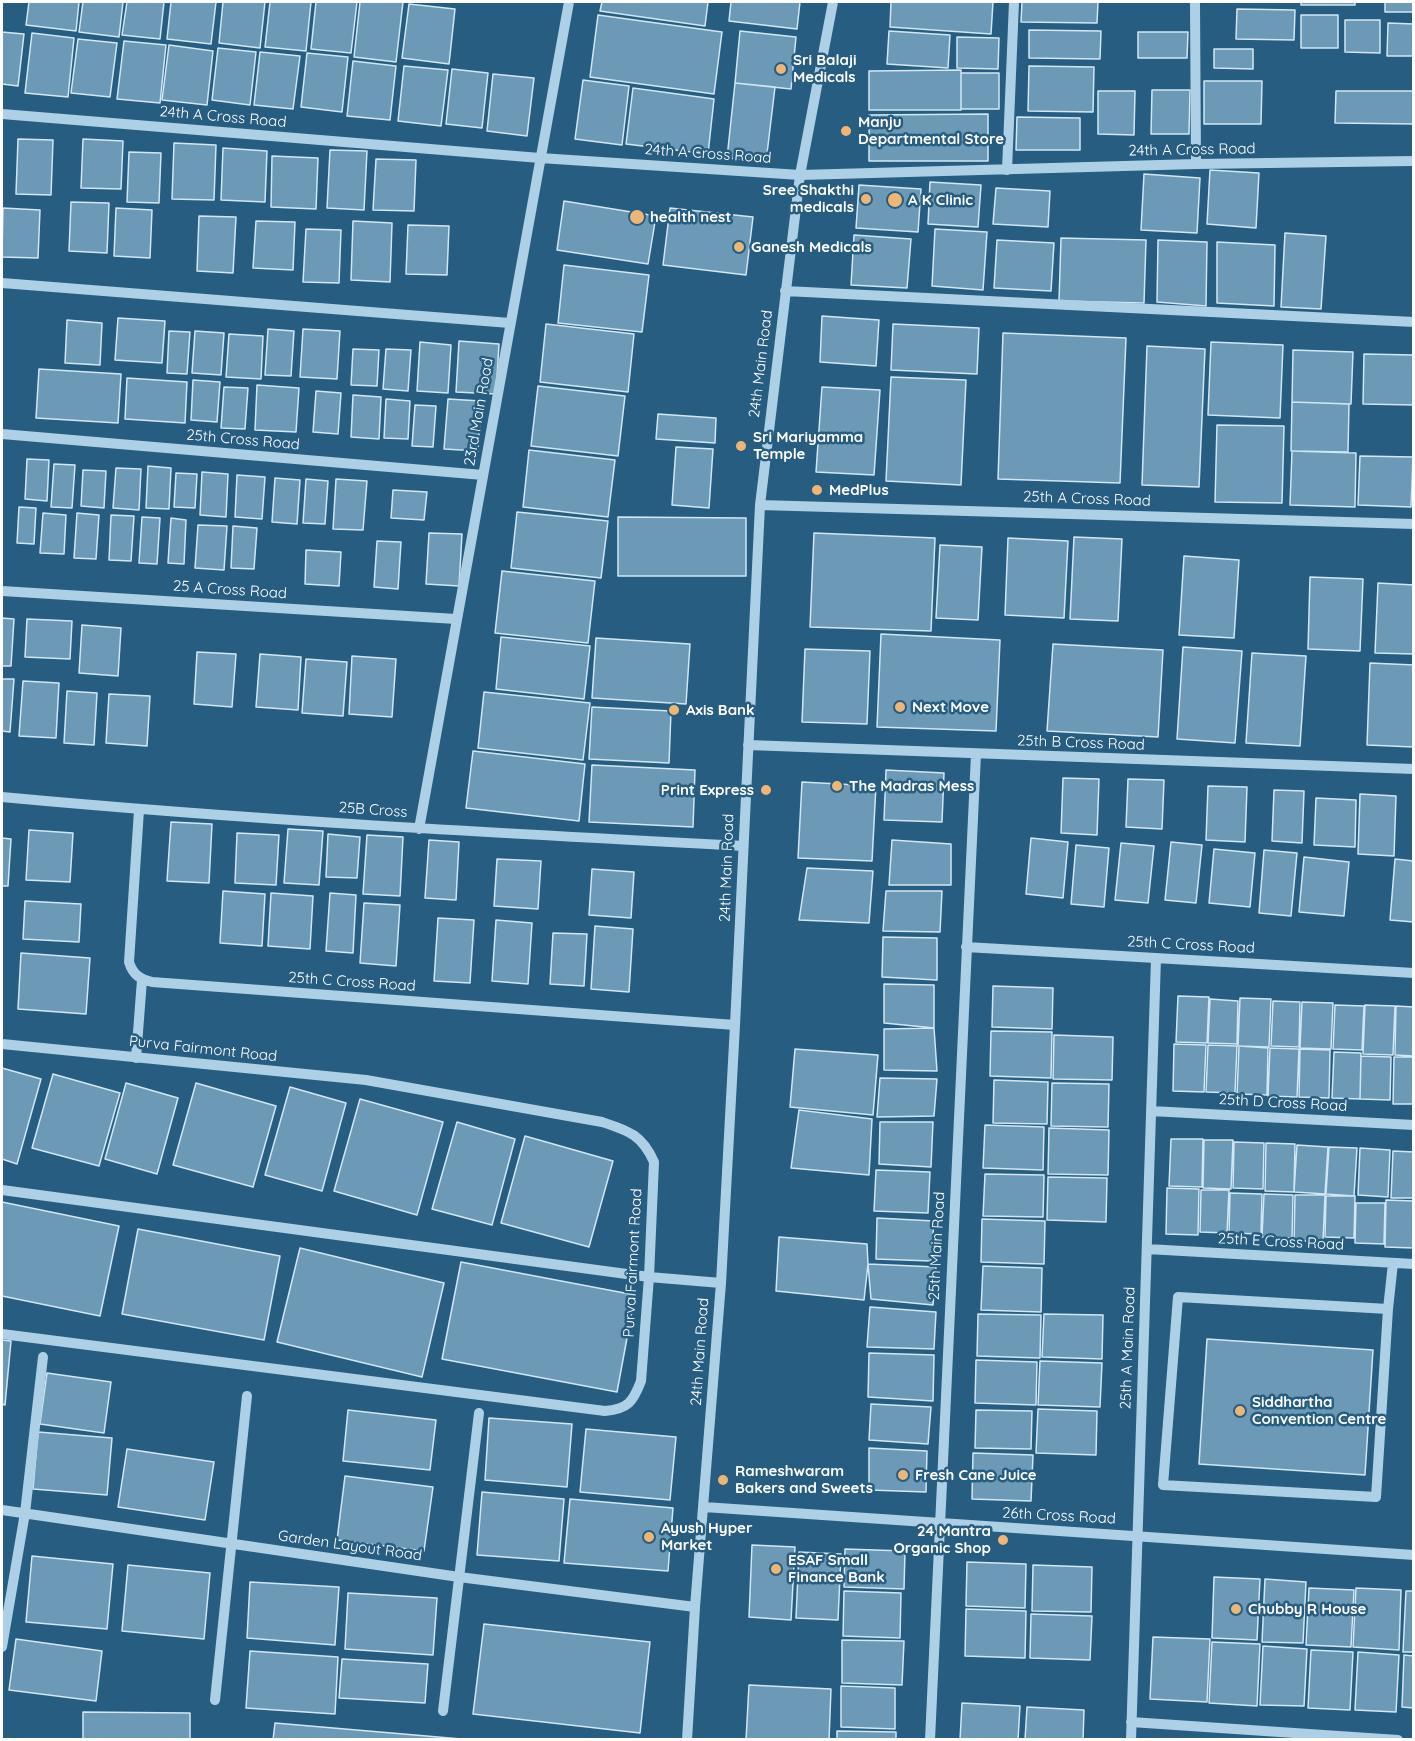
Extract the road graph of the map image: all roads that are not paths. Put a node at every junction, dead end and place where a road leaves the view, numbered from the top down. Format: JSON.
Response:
{"nodes":[{"id":1,"x":569,"y":2,"type":"edge"},
{"id":2,"x":833,"y":2,"type":"edge"},
{"id":3,"x":1014,"y":2,"type":"edge"},
{"id":4,"x":1195,"y":3,"type":"edge"},
{"id":5,"x":2,"y":114,"type":"edge"},
{"id":6,"x":540,"y":158,"type":"junction"},
{"id":7,"x":1413,"y":161,"type":"edge"},
{"id":8,"x":1196,"y":164,"type":"junction"},
{"id":9,"x":1007,"y":170,"type":"junction"},
{"id":10,"x":800,"y":175,"type":"junction"},
{"id":11,"x":2,"y":283,"type":"edge"},
{"id":12,"x":785,"y":291,"type":"junction"},
{"id":13,"x":1413,"y":322,"type":"edge"},
{"id":14,"x":510,"y":323,"type":"junction"},
{"id":15,"x":2,"y":434,"type":"edge"},
{"id":16,"x":483,"y":475,"type":"junction"},
{"id":17,"x":760,"y":505,"type":"junction"},
{"id":18,"x":1413,"y":524,"type":"edge"},
{"id":19,"x":2,"y":591,"type":"edge"},
{"id":20,"x":456,"y":619,"type":"junction"},
{"id":21,"x":747,"y":745,"type":"junction"},
{"id":22,"x":976,"y":754,"type":"junction"},
{"id":23,"x":1413,"y":769,"type":"edge"},
{"id":24,"x":2,"y":797,"type":"edge"},
{"id":25,"x":139,"y":810,"type":"junction"},
{"id":26,"x":419,"y":829,"type":"junction"},
{"id":27,"x":743,"y":846,"type":"junction"},
{"id":28,"x":966,"y":947,"type":"junction"},
{"id":29,"x":1156,"y":958,"type":"junction"},
{"id":30,"x":1413,"y":973,"type":"edge"},
{"id":31,"x":142,"y":980,"type":"junction"},
{"id":32,"x":735,"y":1025,"type":"junction"},
{"id":33,"x":2,"y":1044,"type":"edge"},
{"id":34,"x":136,"y":1058,"type":"junction"},
{"id":35,"x":1151,"y":1111,"type":"junction"},
{"id":36,"x":1413,"y":1125,"type":"edge"},
{"id":37,"x":2,"y":1190,"type":"edge"},
{"id":38,"x":1147,"y":1249,"type":"junction"},
{"id":39,"x":1393,"y":1263,"type":"junction"},
{"id":40,"x":1413,"y":1264,"type":"edge"},
{"id":41,"x":649,"y":1277,"type":"junction"},
{"id":42,"x":721,"y":1283,"type":"junction"},
{"id":43,"x":1388,"y":1309,"type":"junction"},
{"id":44,"x":2,"y":1334,"type":"edge"},
{"id":45,"x":43,"y":1357,"type":"dead end"},
{"id":46,"x":247,"y":1396,"type":"dead end"},
{"id":47,"x":479,"y":1413,"type":"dead end"},
{"id":48,"x":704,"y":1507,"type":"junction"},
{"id":49,"x":2,"y":1510,"type":"edge"},
{"id":50,"x":25,"y":1513,"type":"junction"},
{"id":51,"x":940,"y":1524,"type":"junction"},
{"id":52,"x":1137,"y":1535,"type":"junction"},
{"id":53,"x":230,"y":1544,"type":"junction"},
{"id":54,"x":1413,"y":1555,"type":"edge"},
{"id":55,"x":459,"y":1577,"type":"junction"},
{"id":56,"x":695,"y":1607,"type":"junction"},
{"id":57,"x":2,"y":1647,"type":"edge"},
{"id":58,"x":215,"y":1700,"type":"dead end"},
{"id":59,"x":443,"y":1711,"type":"dead end"},
{"id":60,"x":1131,"y":1722,"type":"junction"},
{"id":61,"x":687,"y":1740,"type":"edge"},
{"id":62,"x":930,"y":1740,"type":"edge"},
{"id":63,"x":1131,"y":1740,"type":"edge"},
{"id":64,"x":1398,"y":1740,"type":"edge"}],
"edges":[{"from":1,"to":6,"type":"street","name":"23rd Main Road"},
{"from":2,"to":10,"type":"street","name":"24th Main Road"},
{"from":3,"to":9,"type":"street"},
{"from":4,"to":8,"type":"street"},
{"from":5,"to":6,"type":"street","name":"24th A Cross Road"},
{"from":6,"to":10,"type":"street","name":"24th A Cross Road"},
{"from":6,"to":14,"type":"street","name":"23rd Main Road"},
{"from":7,"to":8,"type":"street","name":"24th A Cross Road"},
{"from":8,"to":9,"type":"street","name":"24th A Cross Road"},
{"from":9,"to":10,"type":"street","name":"24th A Cross Road"},
{"from":10,"to":12,"type":"street","name":"24th Main Road"},
{"from":11,"to":14,"type":"street"},
{"from":12,"to":13,"type":"street"},
{"from":12,"to":17,"type":"street","name":"24th Main Road"},
{"from":14,"to":16,"type":"street","name":"23rd Main Road"},
{"from":15,"to":16,"type":"street","name":"25th Cross Road"},
{"from":16,"to":20,"type":"street","name":"23rd Main Road"},
{"from":17,"to":18,"type":"street","name":"25th A Cross Road"},
{"from":17,"to":21,"type":"street","name":"24th Main Road"},
{"from":19,"to":20,"type":"street","name":"25 A Cross Road"},
{"from":20,"to":26,"type":"street","name":"23rd Main Road"},
{"from":21,"to":22,"type":"street","name":"25th B Cross Road"},
{"from":21,"to":27,"type":"street","name":"24th Main Road"},
{"from":22,"to":23,"type":"street","name":"25th B Cross Road"},
{"from":22,"to":28,"type":"street","name":"25th Main Road"},
{"from":24,"to":25,"type":"street","name":"25B Cross"},
{"from":25,"to":26,"type":"street","name":"25B Cross"},
{"from":25,"to":31,"type":"street"},
{"from":26,"to":27,"type":"street","name":"25B Cross"},
{"from":27,"to":32,"type":"street","name":"24th Main Road"},
{"from":28,"to":29,"type":"street","name":"25th C Cross Road"},
{"from":28,"to":51,"type":"street","name":"25th Main Road"},
{"from":29,"to":30,"type":"street","name":"25th C Cross Road"},
{"from":29,"to":35,"type":"street","name":"25th A Main Road"},
{"from":31,"to":32,"type":"street","name":"25th C Cross Road"},
{"from":31,"to":34,"type":"street"},
{"from":32,"to":42,"type":"street","name":"24th Main Road"},
{"from":33,"to":34,"type":"street","name":"Purva Fairmont Road"},
{"from":34,"to":41,"type":"street","name":"Purva Fairmont Road"},
{"from":35,"to":36,"type":"street","name":"25th D Cross Road"},
{"from":35,"to":38,"type":"street","name":"25th A Main Road"},
{"from":37,"to":41,"type":"street"},
{"from":38,"to":39,"type":"street","name":"25th E Cross Road"},
{"from":38,"to":52,"type":"street","name":"25th A Main Road"},
{"from":39,"to":40,"type":"street","name":"25th E Cross Road"},
{"from":39,"to":43,"type":"street"},
{"from":41,"to":42,"type":"street"},
{"from":41,"to":44,"type":"street","name":"Purva Fairmont Road"},
{"from":42,"to":48,"type":"street","name":"24th Main Road"},
{"from":43,"to":43,"type":"street"},
{"from":45,"to":50,"type":"street"},
{"from":46,"to":53,"type":"street"},
{"from":47,"to":55,"type":"street"},
{"from":48,"to":51,"type":"street","name":"26th Cross Road"},
{"from":48,"to":56,"type":"street","name":"24th Main Road"},
{"from":49,"to":50,"type":"street","name":"Garden Layout Road"},
{"from":50,"to":53,"type":"street","name":"Garden Layout Road"},
{"from":50,"to":57,"type":"street"},
{"from":51,"to":52,"type":"street","name":"26th Cross Road"},
{"from":51,"to":62,"type":"street","name":"25th Main Road"},
{"from":52,"to":54,"type":"street","name":"26th Cross Road"},
{"from":52,"to":60,"type":"street","name":"25th A Main Road"},
{"from":53,"to":55,"type":"street","name":"Garden Layout Road"},
{"from":53,"to":58,"type":"street"},
{"from":55,"to":56,"type":"street","name":"Garden Layout Road"},
{"from":55,"to":59,"type":"street"},
{"from":56,"to":61,"type":"street","name":"24th Main Road"},
{"from":60,"to":63,"type":"street","name":"25th A Main Road"},
{"from":60,"to":64,"type":"street"}]}
